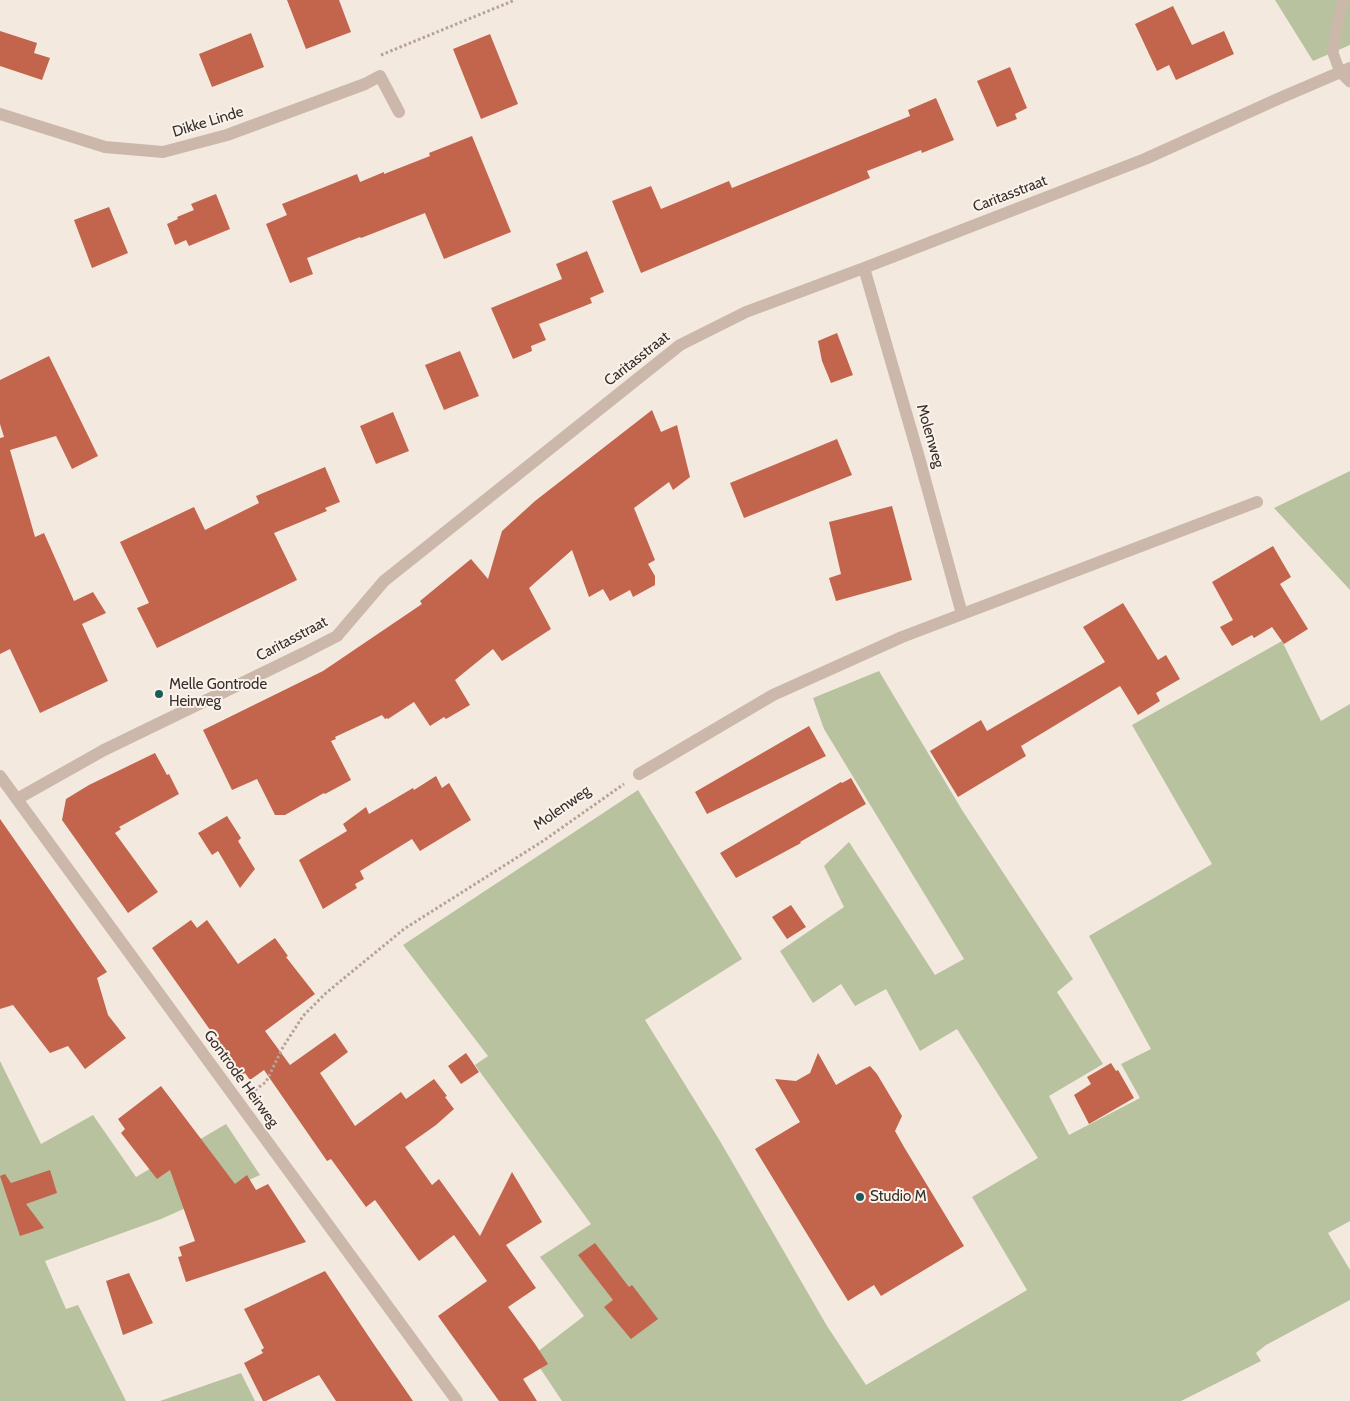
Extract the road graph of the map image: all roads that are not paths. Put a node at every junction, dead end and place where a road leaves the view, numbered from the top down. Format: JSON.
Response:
{"nodes":[{"id":1,"x":1343,"y":0,"type":"edge"},
{"id":2,"x":1345,"y":70,"type":"edge"},
{"id":3,"x":1350,"y":82,"type":"edge"},
{"id":4,"x":399,"y":112,"type":"dead end"},
{"id":5,"x":0,"y":114,"type":"edge"},
{"id":6,"x":864,"y":268,"type":"junction"},
{"id":7,"x":1257,"y":502,"type":"dead end"},
{"id":8,"x":962,"y":614,"type":"junction"},
{"id":9,"x":639,"y":774,"type":"road end"},
{"id":10,"x":0,"y":776,"type":"edge"},
{"id":11,"x":17,"y":799,"type":"junction"},
{"id":12,"x":457,"y":1401,"type":"edge"}],
"edges":[{"from":1,"to":2,"type":"lane"},
{"from":2,"to":3,"type":"lane"},
{"from":2,"to":6,"type":"street","name":"Caritasstraat"},
{"from":4,"to":5,"type":"street","name":"Dikke Linde"},
{"from":6,"to":8,"type":"street","name":"Molenweg"},
{"from":6,"to":11,"type":"street","name":"Caritasstraat"},
{"from":7,"to":8,"type":"street"},
{"from":8,"to":9,"type":"street"},
{"from":10,"to":11,"type":"street","name":"Gontrode Heirweg"},
{"from":11,"to":12,"type":"street","name":"Gontrode Heirweg"}]}
